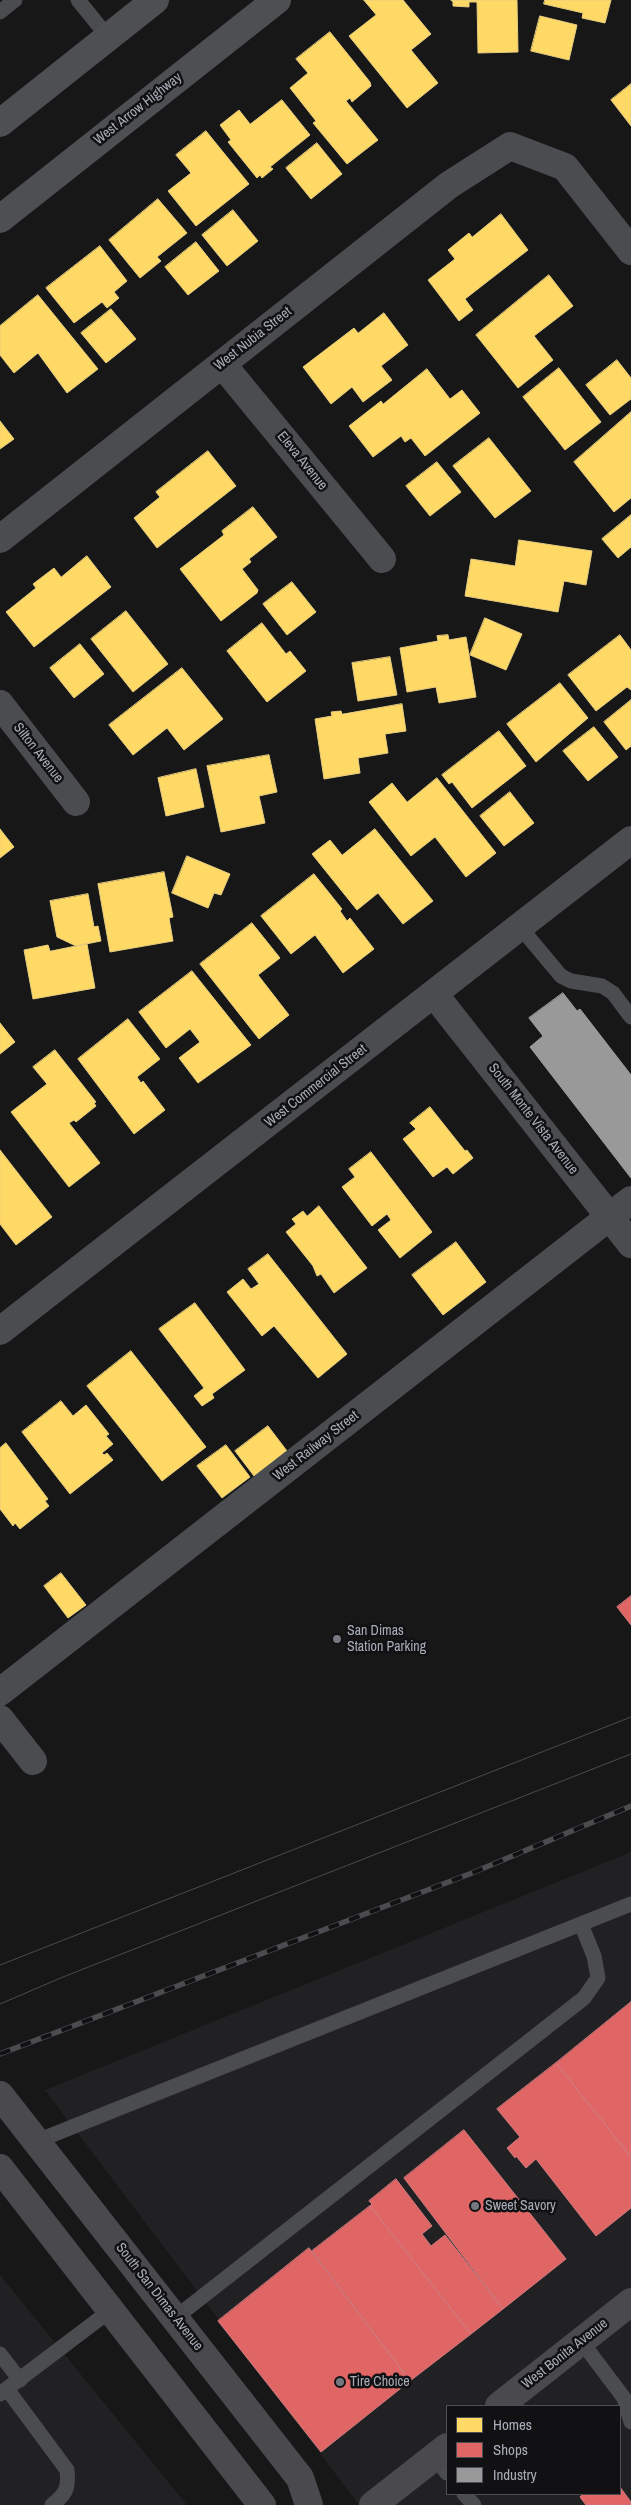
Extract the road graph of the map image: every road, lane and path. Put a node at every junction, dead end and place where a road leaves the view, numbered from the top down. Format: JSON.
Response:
{"nodes":[{"id":1,"x":16,"y":0,"type":"edge"},
{"id":2,"x":78,"y":0,"type":"edge"},
{"id":3,"x":155,"y":0,"type":"edge"},
{"id":4,"x":277,"y":0,"type":"edge"},
{"id":5,"x":0,"y":12,"type":"edge"},
{"id":6,"x":108,"y":37,"type":"junction"},
{"id":7,"x":0,"y":123,"type":"edge"},
{"id":8,"x":0,"y":219,"type":"edge"},
{"id":9,"x":631,"y":251,"type":"edge"},
{"id":10,"x":222,"y":364,"type":"junction"},
{"id":11,"x":0,"y":539,"type":"edge"},
{"id":12,"x":382,"y":559,"type":"dead end"},
{"id":13,"x":0,"y":704,"type":"edge"},
{"id":14,"x":76,"y":802,"type":"dead end"},
{"id":15,"x":631,"y":840,"type":"edge"},
{"id":16,"x":520,"y":927,"type":"junction"},
{"id":17,"x":434,"y":994,"type":"junction"},
{"id":18,"x":631,"y":1018,"type":"edge"},
{"id":19,"x":631,"y":1200,"type":"edge"},
{"id":20,"x":610,"y":1216,"type":"junction"},
{"id":21,"x":631,"y":1244,"type":"edge"},
{"id":22,"x":0,"y":1331,"type":"edge"},
{"id":23,"x":0,"y":1692,"type":"edge"},
{"id":24,"x":0,"y":1718,"type":"edge"},
{"id":25,"x":34,"y":1761,"type":"dead end"},
{"id":26,"x":631,"y":1904,"type":"edge"},
{"id":27,"x":581,"y":1924,"type":"junction"},
{"id":28,"x":0,"y":2094,"type":"edge"},
{"id":29,"x":37,"y":2141,"type":"junction"},
{"id":30,"x":0,"y":2168,"type":"edge"},
{"id":31,"x":631,"y":2302,"type":"edge"},
{"id":32,"x":111,"y":2310,"type":"junction"},
{"id":33,"x":175,"y":2318,"type":"junction"},
{"id":34,"x":581,"y":2341,"type":"junction"},
{"id":35,"x":0,"y":2354,"type":"edge"},
{"id":36,"x":20,"y":2380,"type":"junction"},
{"id":37,"x":4,"y":2392,"type":"edge"},
{"id":38,"x":499,"y":2405,"type":"edge"},
{"id":39,"x":631,"y":2422,"type":"edge"},
{"id":40,"x":443,"y":2459,"type":"edge"},
{"id":41,"x":465,"y":2495,"type":"edge"},
{"id":42,"x":52,"y":2505,"type":"edge"},
{"id":43,"x":262,"y":2505,"type":"edge"},
{"id":44,"x":309,"y":2505,"type":"edge"},
{"id":45,"x":374,"y":2505,"type":"edge"},
{"id":46,"x":474,"y":2505,"type":"edge"}],
"edges":[{"from":1,"to":5,"type":"lane"},
{"from":2,"to":6,"type":"lane"},
{"from":3,"to":6,"type":"main road"},
{"from":4,"to":8,"type":"main road","name":"West Arrow Highway"},
{"from":6,"to":7,"type":"main road"},
{"from":9,"to":10,"type":"street","name":"West Nubia Street"},
{"from":10,"to":11,"type":"street","name":"West Nubia Street"},
{"from":10,"to":12,"type":"street","name":"Eleva Avenue"},
{"from":13,"to":14,"type":"street","name":"Silton Avenue"},
{"from":15,"to":16,"type":"street","name":"West Commercial Street"},
{"from":16,"to":17,"type":"street","name":"West Commercial Street"},
{"from":16,"to":18,"type":"lane"},
{"from":17,"to":20,"type":"street","name":"South Monte Vista Avenue"},
{"from":17,"to":22,"type":"street","name":"West Commercial Street"},
{"from":19,"to":20,"type":"street","name":"West Railway Street"},
{"from":20,"to":21,"type":"street","name":"South Monte Vista Avenue"},
{"from":20,"to":23,"type":"street","name":"West Railway Street"},
{"from":24,"to":25,"type":"street"},
{"from":26,"to":27,"type":"lane"},
{"from":27,"to":29,"type":"lane"},
{"from":27,"to":33,"type":"lane"},
{"from":28,"to":29,"type":"street","name":"South San Dimas Avenue"},
{"from":29,"to":33,"type":"street","name":"South San Dimas Avenue"},
{"from":30,"to":32,"type":"street"},
{"from":31,"to":34,"type":"street","name":"West Bonita Avenue"},
{"from":32,"to":36,"type":"lane"},
{"from":32,"to":43,"type":"street"},
{"from":33,"to":44,"type":"street","name":"South San Dimas Avenue"},
{"from":34,"to":38,"type":"street","name":"West Bonita Avenue"},
{"from":34,"to":39,"type":"lane"},
{"from":35,"to":36,"type":"lane"},
{"from":36,"to":37,"type":"lane"},
{"from":37,"to":42,"type":"lane"},
{"from":40,"to":45,"type":"street"},
{"from":41,"to":46,"type":"lane"}]}
